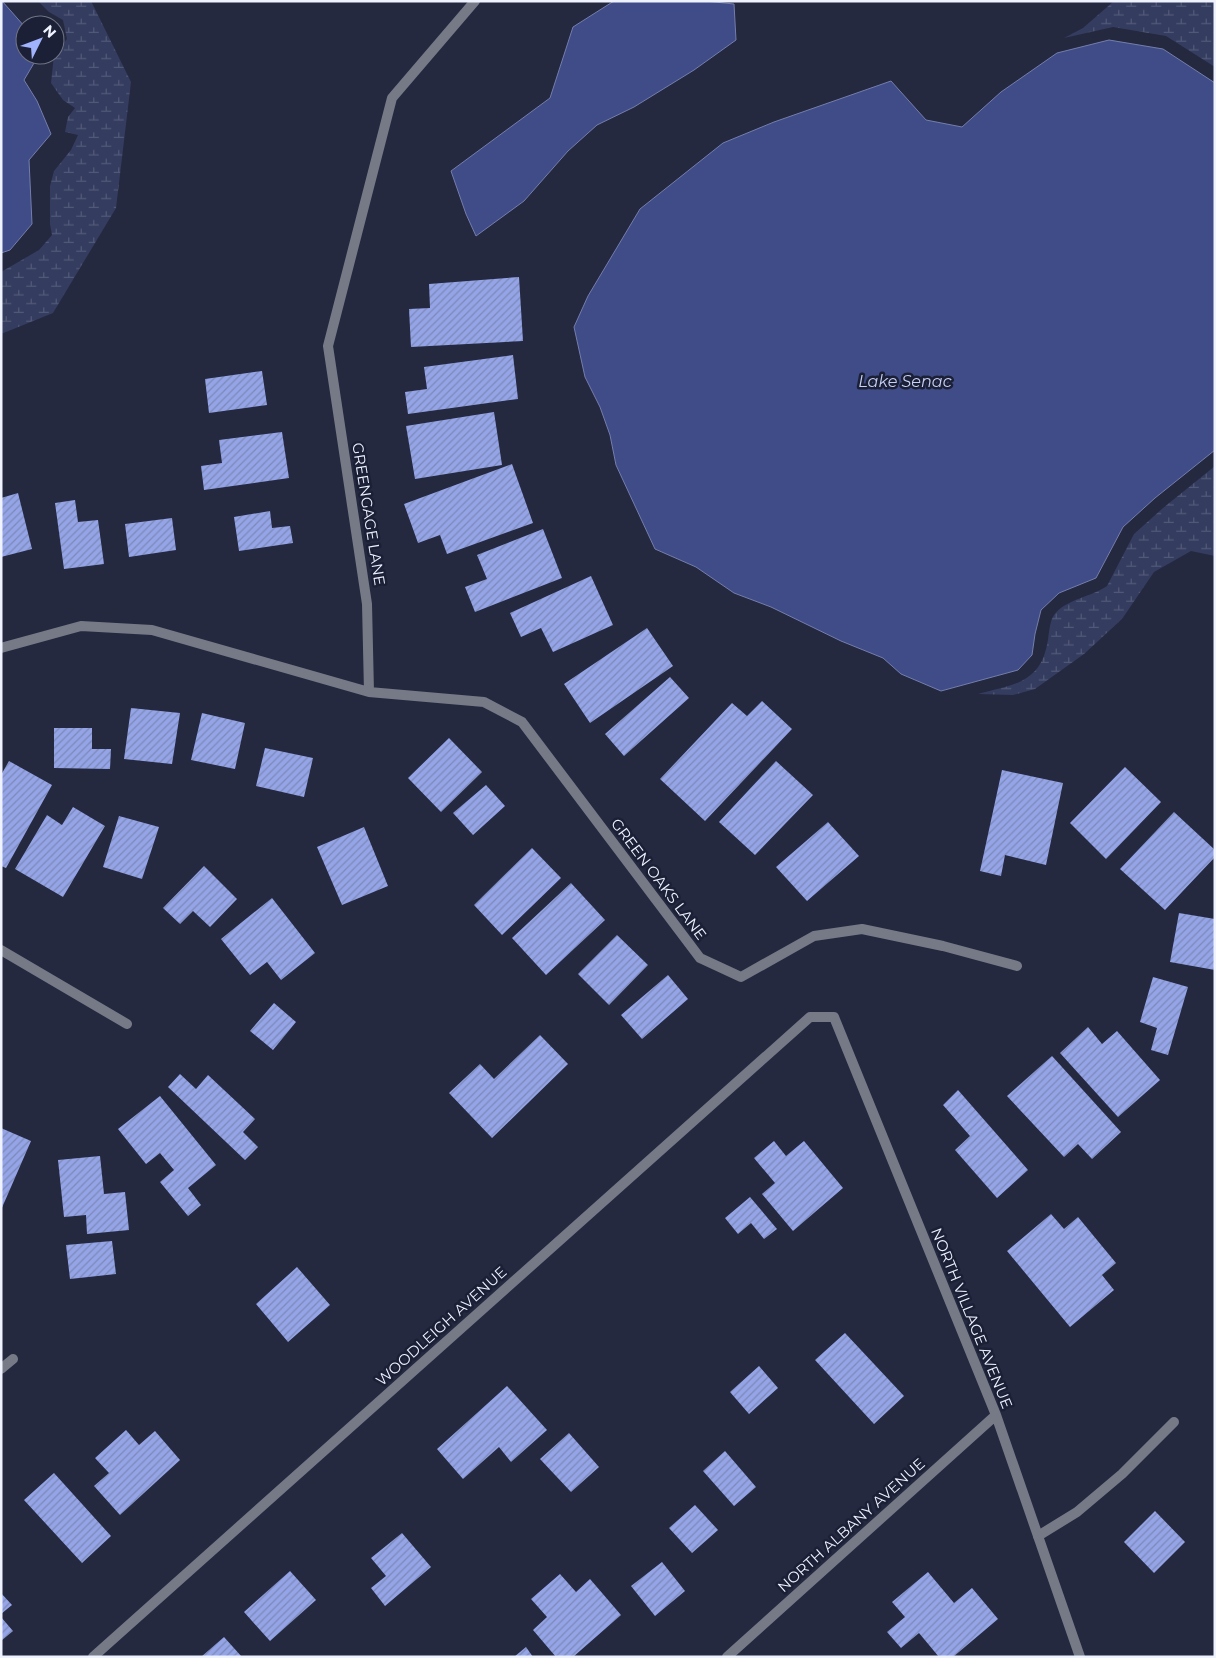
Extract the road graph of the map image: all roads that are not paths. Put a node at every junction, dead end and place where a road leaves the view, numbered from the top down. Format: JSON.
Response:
{"nodes":[{"id":1,"x":475,"y":1,"type":"edge"},
{"id":2,"x":1,"y":648,"type":"edge"},
{"id":3,"x":369,"y":692,"type":"junction"},
{"id":4,"x":1,"y":950,"type":"edge"},
{"id":5,"x":1017,"y":966,"type":"dead end"},
{"id":6,"x":810,"y":1017,"type":"joint"},
{"id":7,"x":127,"y":1024,"type":"dead end"},
{"id":8,"x":13,"y":1358,"type":"dead end"},
{"id":9,"x":1,"y":1369,"type":"edge"},
{"id":10,"x":996,"y":1415,"type":"junction"},
{"id":11,"x":1174,"y":1422,"type":"dead end"},
{"id":12,"x":1038,"y":1536,"type":"junction"},
{"id":13,"x":93,"y":1657,"type":"edge"},
{"id":14,"x":727,"y":1657,"type":"edge"},
{"id":15,"x":1080,"y":1657,"type":"edge"}],
"edges":[{"from":1,"to":3,"type":"street","name":"GREENGAGE LANE"},
{"from":2,"to":3,"type":"street"},
{"from":3,"to":5,"type":"street","name":"GREEN OAKS LANE"},
{"from":4,"to":7,"type":"street"},
{"from":6,"to":10,"type":"street","name":"NORTH VILLAGE AVENUE"},
{"from":6,"to":13,"type":"street","name":"WOODLEIGH AVENUE"},
{"from":8,"to":9,"type":"street"},
{"from":10,"to":12,"type":"street","name":"NORTH VILLAGE AVENUE"},
{"from":10,"to":14,"type":"street","name":"NORTH ALBANY AVENUE"},
{"from":11,"to":12,"type":"street"},
{"from":12,"to":15,"type":"street","name":"NORTH VILLAGE AVENUE"}]}
